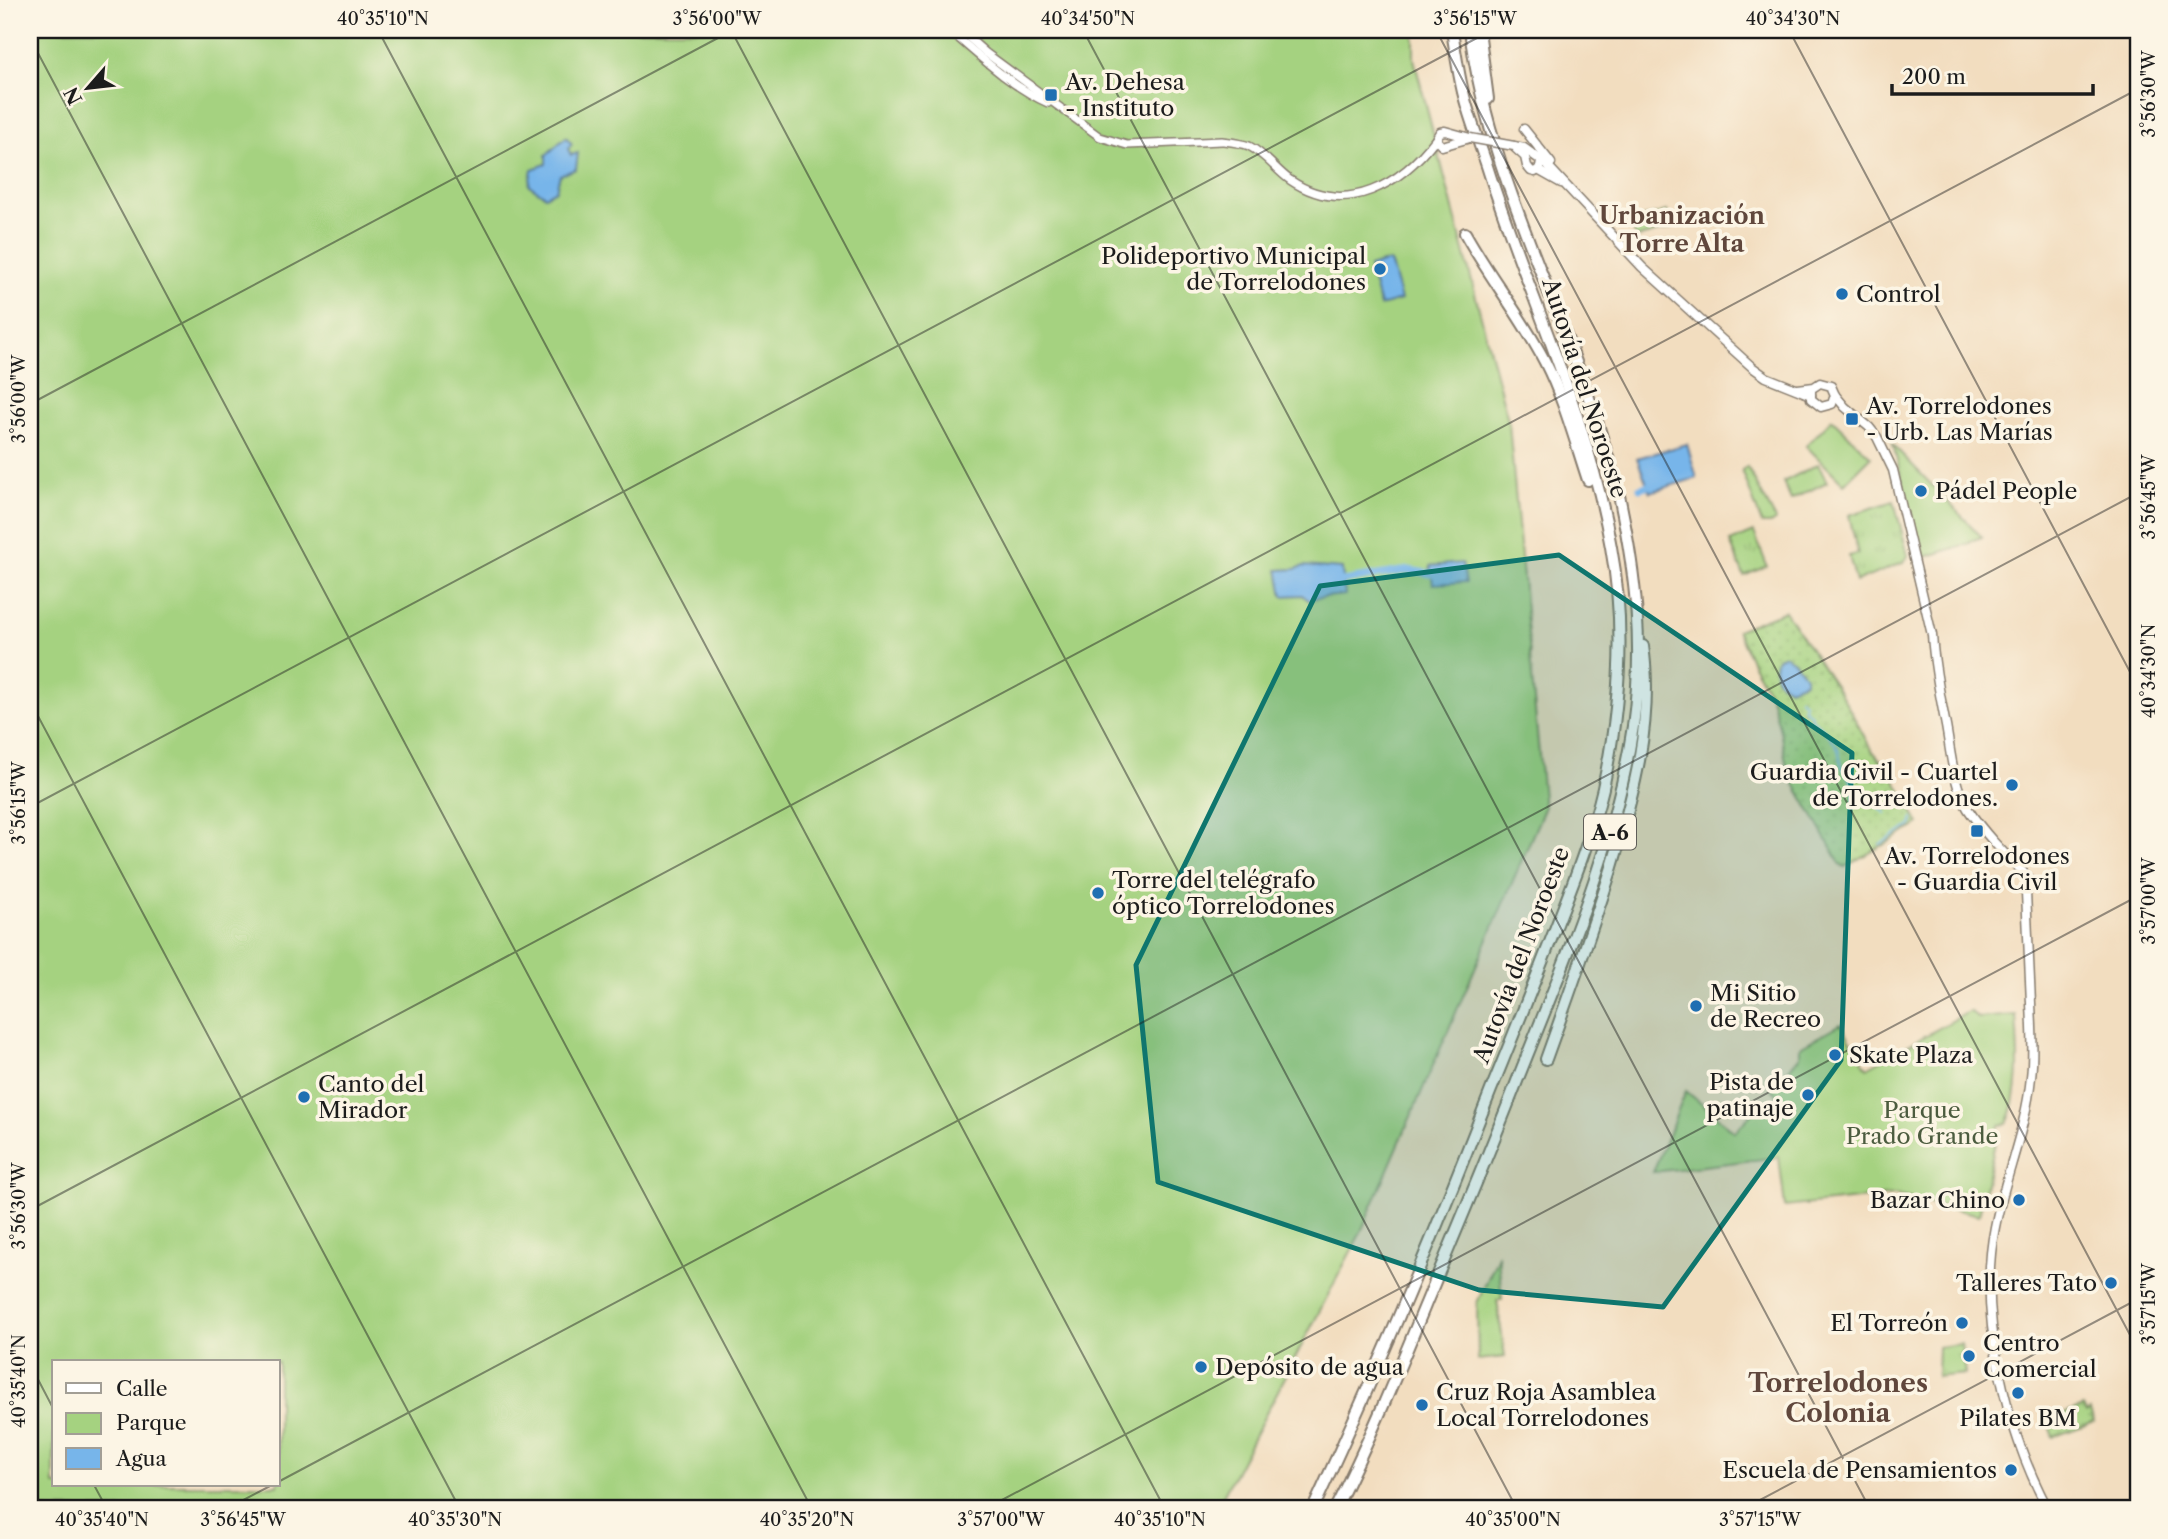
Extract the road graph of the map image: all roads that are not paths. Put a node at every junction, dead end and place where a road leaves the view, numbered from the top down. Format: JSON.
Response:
{"nodes":[{"id":1,"x":949,"y":30,"type":"edge"},
{"id":2,"x":960,"y":30,"type":"edge"},
{"id":3,"x":1452,"y":30,"type":"edge"},
{"id":4,"x":1470,"y":30,"type":"edge"},
{"id":5,"x":1479,"y":30,"type":"edge"},
{"id":6,"x":1058,"y":107,"type":"junction"},
{"id":7,"x":1491,"y":127,"type":"junction"},
{"id":8,"x":1524,"y":129,"type":"dead end"},
{"id":9,"x":1437,"y":136,"type":"junction"},
{"id":10,"x":1459,"y":137,"type":"junction"},
{"id":11,"x":1442,"y":146,"type":"junction"},
{"id":12,"x":1514,"y":146,"type":"junction"},
{"id":13,"x":1423,"y":155,"type":"junction"},
{"id":14,"x":1537,"y":157,"type":"junction"},
{"id":15,"x":1527,"y":162,"type":"junction"},
{"id":16,"x":1538,"y":170,"type":"junction"},
{"id":17,"x":1566,"y":187,"type":"junction"},
{"id":18,"x":1580,"y":201,"type":"junction"},
{"id":19,"x":1465,"y":233,"type":"dead end"},
{"id":20,"x":1812,"y":391,"type":"junction"},
{"id":21,"x":1834,"y":399,"type":"junction"},
{"id":22,"x":1612,"y":549,"type":"junction"},
{"id":23,"x":1637,"y":604,"type":"junction"},
{"id":24,"x":1546,"y":1059,"type":"dead end"},
{"id":25,"x":1313,"y":1509,"type":"edge"},
{"id":26,"x":1335,"y":1509,"type":"edge"},
{"id":27,"x":2048,"y":1509,"type":"edge"}],
"edges":[{"from":1,"to":6,"type":"street"},
{"from":2,"to":6,"type":"street"},
{"from":3,"to":22,"type":"highway","name":"Autovía del Noroeste","number":"A-6"},
{"from":4,"to":7,"type":"highway","name":"Autovía del Noroeste","number":"A-6"},
{"from":5,"to":7,"type":"highway"},
{"from":6,"to":13,"type":"street"},
{"from":7,"to":23,"type":"highway","name":"Autovía del Noroeste","number":"A-6"},
{"from":8,"to":18,"type":"main road"},
{"from":9,"to":10,"type":"main road"},
{"from":9,"to":11,"type":"main road"},
{"from":9,"to":13,"type":"street"},
{"from":10,"to":11,"type":"main road"},
{"from":10,"to":12,"type":"main road","bridge":true},
{"from":11,"to":13,"type":"street"},
{"from":12,"to":14,"type":"main road"},
{"from":12,"to":15,"type":"main road"},
{"from":14,"to":15,"type":"main road"},
{"from":14,"to":16,"type":"main road"},
{"from":14,"to":17,"type":"main road"},
{"from":15,"to":16,"type":"main road"},
{"from":16,"to":17,"type":"main road"},
{"from":17,"to":18,"type":"main road"},
{"from":18,"to":20,"type":"main road"},
{"from":19,"to":22,"type":"highway"},
{"from":20,"to":21,"type":"main road"},
{"from":20,"to":21,"type":"main road"},
{"from":21,"to":27,"type":"main road"},
{"from":22,"to":25,"type":"highway","name":"Autovía del Noroeste","number":"A-6"},
{"from":23,"to":24,"type":"highway"},
{"from":23,"to":26,"type":"highway","name":"Autovía del Noroeste","number":"A-6"}]}
